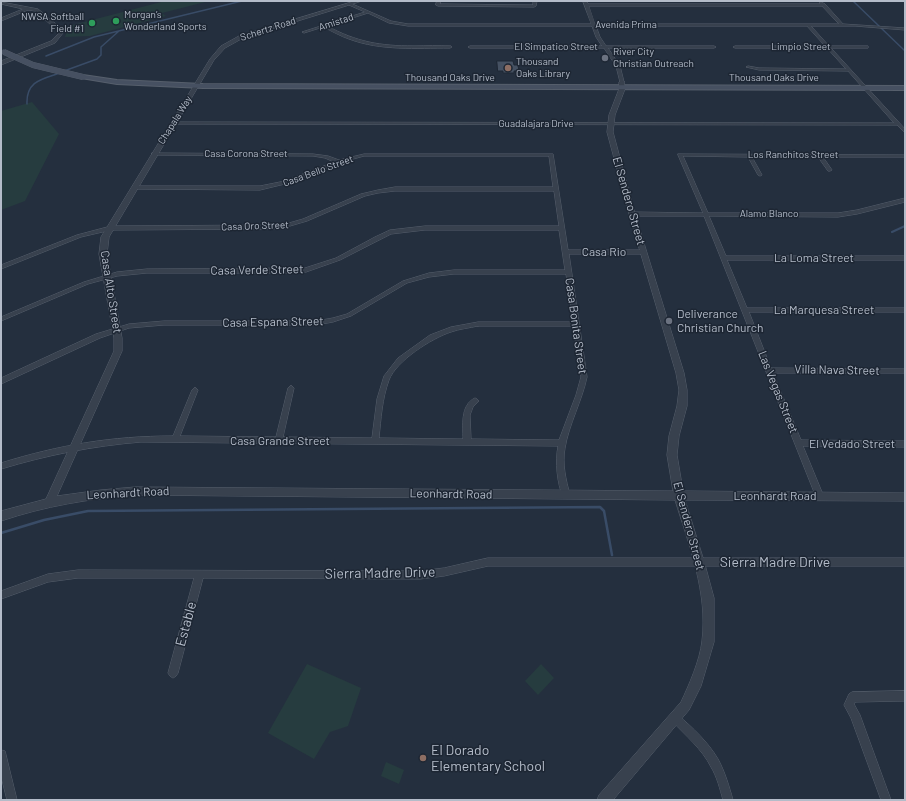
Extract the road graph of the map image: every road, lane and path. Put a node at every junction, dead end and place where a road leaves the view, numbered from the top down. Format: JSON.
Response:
{"nodes":[{"id":1,"x":360,"y":1,"type":"edge"},
{"id":2,"x":535,"y":1,"type":"edge"},
{"id":3,"x":819,"y":1,"type":"edge"},
{"id":4,"x":439,"y":3,"type":"edge"},
{"id":5,"x":487,"y":3,"type":"edge"},
{"id":6,"x":586,"y":3,"type":"edge"},
{"id":7,"x":1,"y":4,"type":"edge"},
{"id":8,"x":350,"y":4,"type":"junction"},
{"id":9,"x":824,"y":5,"type":"junction"},
{"id":10,"x":18,"y":6,"type":"junction"},
{"id":11,"x":31,"y":8,"type":"junction"},
{"id":12,"x":40,"y":12,"type":"junction"},
{"id":13,"x":368,"y":12,"type":"junction"},
{"id":14,"x":17,"y":13,"type":"junction"},
{"id":15,"x":1,"y":20,"type":"edge"},
{"id":16,"x":593,"y":25,"type":"junction"},
{"id":17,"x":808,"y":25,"type":"junction"},
{"id":18,"x":842,"y":25,"type":"junction"},
{"id":19,"x":324,"y":26,"type":"junction"},
{"id":20,"x":905,"y":29,"type":"edge"},
{"id":21,"x":304,"y":32,"type":"dead end"},
{"id":22,"x":450,"y":47,"type":"dead end"},
{"id":23,"x":470,"y":47,"type":"dead end"},
{"id":24,"x":604,"y":47,"type":"junction"},
{"id":25,"x":714,"y":47,"type":"dead end"},
{"id":26,"x":734,"y":47,"type":"dead end"},
{"id":27,"x":828,"y":47,"type":"junction"},
{"id":28,"x":867,"y":47,"type":"dead end"},
{"id":29,"x":2,"y":51,"type":"edge"},
{"id":30,"x":1,"y":62,"type":"edge"},
{"id":31,"x":748,"y":67,"type":"dead end"},
{"id":32,"x":848,"y":70,"type":"junction"},
{"id":33,"x":905,"y":83,"type":"edge"},
{"id":34,"x":198,"y":84,"type":"junction"},
{"id":35,"x":622,"y":85,"type":"junction"},
{"id":36,"x":862,"y":85,"type":"junction"},
{"id":37,"x":905,"y":88,"type":"edge"},
{"id":38,"x":174,"y":123,"type":"junction"},
{"id":39,"x":610,"y":124,"type":"junction"},
{"id":40,"x":898,"y":124,"type":"junction"},
{"id":41,"x":905,"y":132,"type":"edge"},
{"id":42,"x":154,"y":154,"type":"junction"},
{"id":43,"x":551,"y":155,"type":"joint"},
{"id":44,"x":680,"y":155,"type":"joint"},
{"id":45,"x":749,"y":155,"type":"junction"},
{"id":46,"x":820,"y":156,"type":"junction"},
{"id":47,"x":905,"y":156,"type":"edge"},
{"id":48,"x":337,"y":162,"type":"junction"},
{"id":49,"x":830,"y":170,"type":"dead end"},
{"id":50,"x":760,"y":175,"type":"dead end"},
{"id":51,"x":134,"y":188,"type":"junction"},
{"id":52,"x":556,"y":189,"type":"junction"},
{"id":53,"x":905,"y":200,"type":"edge"},
{"id":54,"x":632,"y":214,"type":"junction"},
{"id":55,"x":706,"y":214,"type":"junction"},
{"id":56,"x":110,"y":228,"type":"junction"},
{"id":57,"x":562,"y":228,"type":"junction"},
{"id":58,"x":565,"y":252,"type":"junction"},
{"id":59,"x":644,"y":252,"type":"junction"},
{"id":60,"x":723,"y":258,"type":"junction"},
{"id":61,"x":905,"y":258,"type":"edge"},
{"id":62,"x":1,"y":267,"type":"edge"},
{"id":63,"x":569,"y":272,"type":"junction"},
{"id":64,"x":107,"y":276,"type":"junction"},
{"id":65,"x":744,"y":310,"type":"junction"},
{"id":66,"x":905,"y":310,"type":"edge"},
{"id":67,"x":1,"y":319,"type":"edge"},
{"id":68,"x":576,"y":324,"type":"junction"},
{"id":69,"x":117,"y":329,"type":"junction"},
{"id":70,"x":769,"y":370,"type":"junction"},
{"id":71,"x":905,"y":371,"type":"edge"},
{"id":72,"x":1,"y":381,"type":"edge"},
{"id":73,"x":292,"y":388,"type":"dead end"},
{"id":74,"x":195,"y":390,"type":"dead end"},
{"id":75,"x":475,"y":401,"type":"dead end"},
{"id":76,"x":175,"y":440,"type":"junction"},
{"id":77,"x":278,"y":440,"type":"junction"},
{"id":78,"x":375,"y":441,"type":"junction"},
{"id":79,"x":467,"y":442,"type":"junction"},
{"id":80,"x":563,"y":443,"type":"junction"},
{"id":81,"x":799,"y":443,"type":"junction"},
{"id":82,"x":905,"y":444,"type":"edge"},
{"id":83,"x":74,"y":446,"type":"junction"},
{"id":84,"x":1,"y":466,"type":"edge"},
{"id":85,"x":566,"y":495,"type":"junction"},
{"id":86,"x":678,"y":496,"type":"junction"},
{"id":87,"x":905,"y":496,"type":"edge"},
{"id":88,"x":820,"y":497,"type":"junction"},
{"id":89,"x":50,"y":501,"type":"junction"},
{"id":90,"x":1,"y":516,"type":"edge"},
{"id":91,"x":699,"y":561,"type":"junction"},
{"id":92,"x":905,"y":562,"type":"edge"},
{"id":93,"x":200,"y":574,"type":"junction"},
{"id":94,"x":1,"y":595,"type":"edge"},
{"id":95,"x":172,"y":673,"type":"dead end"},
{"id":96,"x":905,"y":696,"type":"edge"},
{"id":97,"x":675,"y":718,"type":"junction"},
{"id":98,"x":1,"y":754,"type":"edge"},
{"id":99,"x":12,"y":800,"type":"edge"},
{"id":100,"x":604,"y":800,"type":"edge"},
{"id":101,"x":728,"y":800,"type":"edge"},
{"id":102,"x":886,"y":800,"type":"edge"}],
"edges":[{"from":1,"to":8,"type":"street","name":"Schertz Road"},
{"from":2,"to":5,"type":"street"},
{"from":3,"to":9,"type":"street"},
{"from":4,"to":5,"type":"street"},
{"from":6,"to":9,"type":"street"},
{"from":6,"to":16,"type":"street"},
{"from":7,"to":10,"type":"street"},
{"from":8,"to":13,"type":"street","name":"Avenida Prima"},
{"from":8,"to":34,"type":"street","name":"Schertz Road"},
{"from":9,"to":18,"type":"street"},
{"from":10,"to":11,"type":"street"},
{"from":10,"to":14,"type":"street"},
{"from":11,"to":12,"type":"street"},
{"from":11,"to":14,"type":"street"},
{"from":12,"to":14,"type":"street"},
{"from":12,"to":30,"type":"street"},
{"from":13,"to":16,"type":"street","name":"Avenida Prima"},
{"from":13,"to":19,"type":"street","name":"Amistad"},
{"from":14,"to":15,"type":"street"},
{"from":16,"to":17,"type":"street","name":"Avenida Prima"},
{"from":16,"to":24,"type":"street"},
{"from":17,"to":18,"type":"street","name":"Avenida Prima"},
{"from":17,"to":27,"type":"street"},
{"from":18,"to":20,"type":"street","name":"Avenida Prima"},
{"from":19,"to":21,"type":"street","name":"Amistad"},
{"from":19,"to":22,"type":"street"},
{"from":23,"to":24,"type":"street","name":"El Simpatico Street"},
{"from":24,"to":25,"type":"street","name":"El Simpatico Street"},
{"from":24,"to":35,"type":"street"},
{"from":26,"to":27,"type":"street","name":"Limpio Street"},
{"from":27,"to":28,"type":"street","name":"Limpio Street"},
{"from":27,"to":32,"type":"street"},
{"from":29,"to":34,"type":"main road","name":"Thousand Oaks Drive","bridge":true},
{"from":31,"to":32,"type":"street"},
{"from":32,"to":36,"type":"street"},
{"from":33,"to":36,"type":"main road","name":"Thousand Oaks Drive"},
{"from":34,"to":35,"type":"main road","name":"Thousand Oaks Drive"},
{"from":34,"to":38,"type":"street","name":"Chapala Way"},
{"from":35,"to":36,"type":"main road","name":"Thousand Oaks Drive"},
{"from":35,"to":39,"type":"street","name":"El Sendero Street"},
{"from":36,"to":37,"type":"main road","name":"Thousand Oaks Drive"},
{"from":36,"to":40,"type":"street"},
{"from":38,"to":39,"type":"street","name":"Guadalajara Drive"},
{"from":38,"to":42,"type":"street","name":"Chapala Way"},
{"from":39,"to":40,"type":"street","name":"Guadalajara Drive"},
{"from":39,"to":54,"type":"street","name":"El Sendero Street"},
{"from":40,"to":41,"type":"street"},
{"from":42,"to":48,"type":"street","name":"Casa Corona Street"},
{"from":42,"to":51,"type":"street","name":"Casa Alto Street"},
{"from":43,"to":48,"type":"street","name":"Casa Bello Street"},
{"from":43,"to":52,"type":"street","name":"Casa Bonita Street"},
{"from":44,"to":45,"type":"street","name":"Los Ranchitos Street"},
{"from":44,"to":55,"type":"street","name":"Las Vegas Street"},
{"from":45,"to":46,"type":"street","name":"Los Ranchitos Street"},
{"from":45,"to":50,"type":"street"},
{"from":46,"to":47,"type":"street","name":"Los Ranchitos Street"},
{"from":46,"to":49,"type":"street"},
{"from":48,"to":51,"type":"street","name":"Casa Bello Street"},
{"from":51,"to":56,"type":"street","name":"Casa Alto Street"},
{"from":52,"to":56,"type":"street","name":"Casa Oro Street"},
{"from":52,"to":57,"type":"street","name":"Casa Bonita Street"},
{"from":53,"to":55,"type":"street","name":"Alamo Blanco"},
{"from":54,"to":55,"type":"street","name":"Alamo Blanco"},
{"from":54,"to":59,"type":"street","name":"El Sendero Street"},
{"from":55,"to":60,"type":"street","name":"Las Vegas Street"},
{"from":56,"to":62,"type":"street","name":"Casa Oro Street"},
{"from":56,"to":64,"type":"street","name":"Casa Alto Street"},
{"from":57,"to":58,"type":"street","name":"Casa Bonita Street"},
{"from":57,"to":64,"type":"street","name":"Casa Verde Street"},
{"from":58,"to":59,"type":"street","name":"Casa Rio"},
{"from":58,"to":63,"type":"street","name":"Casa Bonita Street"},
{"from":59,"to":86,"type":"street","name":"El Sendero Street"},
{"from":60,"to":61,"type":"street","name":"La Loma Street"},
{"from":60,"to":65,"type":"street","name":"Las Vegas Street"},
{"from":63,"to":68,"type":"street","name":"Casa Bonita Street"},
{"from":63,"to":69,"type":"street","name":"Casa Espana Street"},
{"from":64,"to":67,"type":"street","name":"Casa Verde Street"},
{"from":64,"to":69,"type":"street","name":"Casa Alto Street"},
{"from":65,"to":66,"type":"street","name":"La Marquesa Street"},
{"from":65,"to":70,"type":"street","name":"Las Vegas Street"},
{"from":68,"to":78,"type":"street"},
{"from":68,"to":80,"type":"street","name":"Casa Bonita Street"},
{"from":69,"to":72,"type":"street","name":"Casa Espana Street"},
{"from":69,"to":83,"type":"street","name":"Casa Alto Street"},
{"from":70,"to":71,"type":"street","name":"Villa Nava Street"},
{"from":70,"to":81,"type":"street","name":"Las Vegas Street"},
{"from":73,"to":77,"type":"street"},
{"from":74,"to":76,"type":"street"},
{"from":75,"to":79,"type":"street"},
{"from":76,"to":77,"type":"street","name":"Casa Grande Street"},
{"from":76,"to":83,"type":"street","name":"Casa Grande Street"},
{"from":77,"to":78,"type":"street","name":"Casa Grande Street"},
{"from":78,"to":79,"type":"street","name":"Casa Grande Street"},
{"from":79,"to":80,"type":"street","name":"Casa Grande Street"},
{"from":80,"to":85,"type":"street","name":"Casa Bonita Street"},
{"from":81,"to":82,"type":"street","name":"El Vedado Street"},
{"from":81,"to":88,"type":"street","name":"Las Vegas Street"},
{"from":83,"to":84,"type":"street","name":"Casa Grande Street"},
{"from":83,"to":89,"type":"street","name":"Casa Alto Street"},
{"from":85,"to":86,"type":"street","name":"Leonhardt Road"},
{"from":85,"to":89,"type":"street","name":"Leonhardt Road"},
{"from":86,"to":88,"type":"street","name":"Leonhardt Road"},
{"from":86,"to":91,"type":"street","name":"El Sendero Street"},
{"from":87,"to":88,"type":"street","name":"Leonhardt Road"},
{"from":89,"to":90,"type":"street","name":"Leonhardt Road"},
{"from":91,"to":92,"type":"street","name":"Sierra Madre Drive"},
{"from":91,"to":93,"type":"street","name":"Sierra Madre Drive"},
{"from":91,"to":97,"type":"street","name":"El Sendero Street"},
{"from":93,"to":94,"type":"street","name":"Sierra Madre Drive"},
{"from":93,"to":95,"type":"street","name":"Estable"},
{"from":96,"to":102,"type":"street"},
{"from":97,"to":100,"type":"street","name":"El Sendero Street"},
{"from":97,"to":101,"type":"street"},
{"from":98,"to":99,"type":"street"}]}
